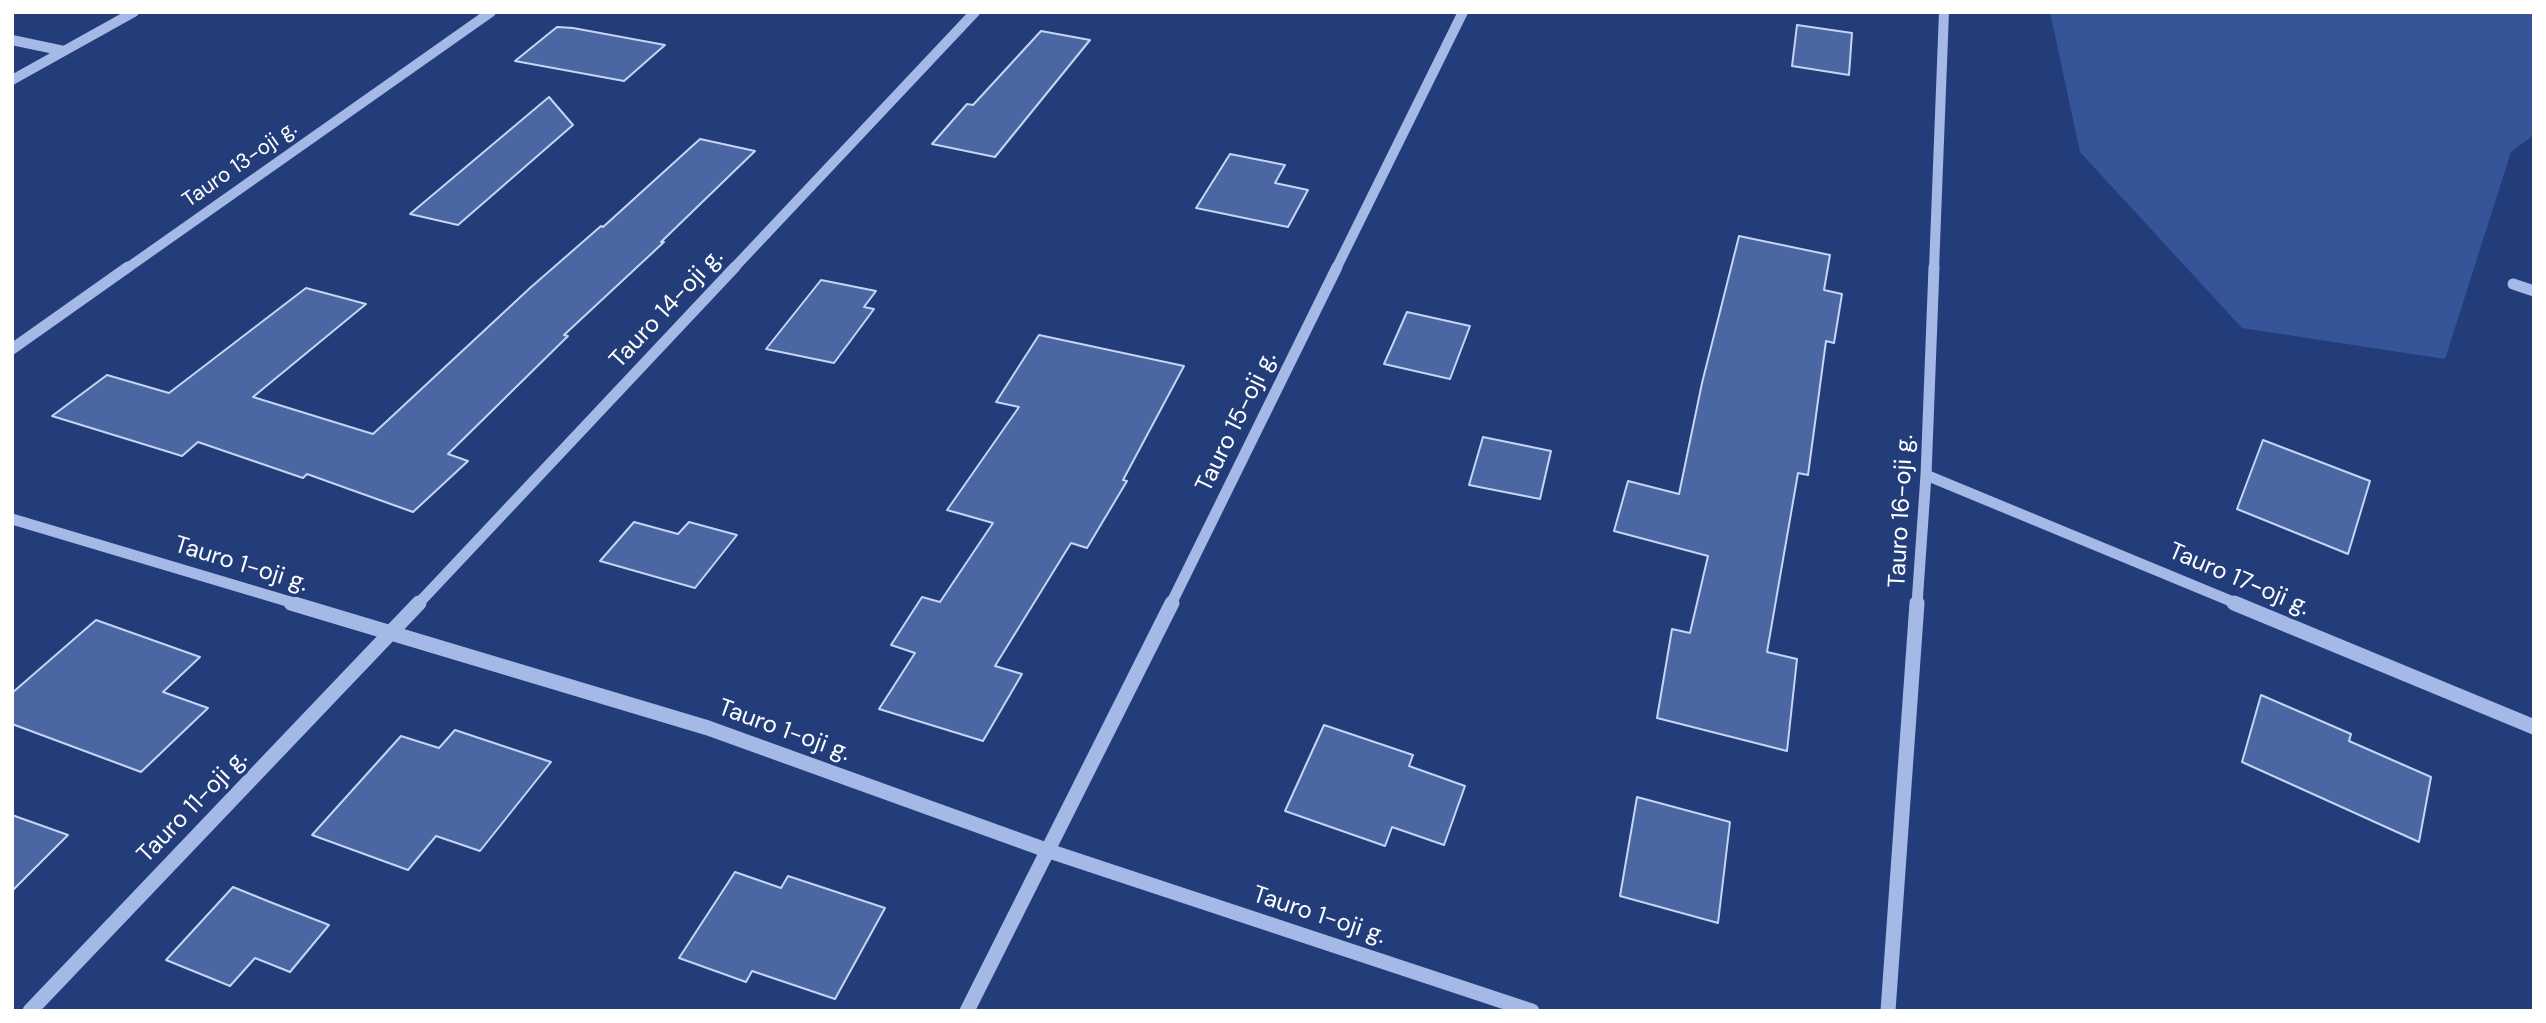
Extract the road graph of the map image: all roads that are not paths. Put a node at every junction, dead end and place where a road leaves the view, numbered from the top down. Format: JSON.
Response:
{"nodes":[{"id":1,"x":134,"y":12,"type":"edge"},
{"id":2,"x":491,"y":12,"type":"edge"},
{"id":3,"x":975,"y":12,"type":"edge"},
{"id":4,"x":1463,"y":12,"type":"edge"},
{"id":5,"x":1944,"y":12,"type":"edge"},
{"id":6,"x":12,"y":40,"type":"edge"},
{"id":7,"x":64,"y":51,"type":"junction"},
{"id":8,"x":12,"y":80,"type":"edge"},
{"id":9,"x":2513,"y":284,"type":"dead end"},
{"id":10,"x":2534,"y":291,"type":"edge"},
{"id":11,"x":12,"y":349,"type":"edge"},
{"id":12,"x":1926,"y":475,"type":"junction"},
{"id":13,"x":12,"y":519,"type":"edge"},
{"id":14,"x":389,"y":635,"type":"junction"},
{"id":15,"x":2534,"y":727,"type":"edge"},
{"id":16,"x":1049,"y":851,"type":"junction"},
{"id":17,"x":30,"y":1011,"type":"edge"},
{"id":18,"x":967,"y":1011,"type":"edge"},
{"id":19,"x":1532,"y":1011,"type":"edge"},
{"id":20,"x":1888,"y":1011,"type":"edge"}],
"edges":[{"from":1,"to":7,"type":"street"},
{"from":2,"to":11,"type":"street","name":"Tauro 13-oji g."},
{"from":3,"to":14,"type":"street","name":"Tauro 14-oji g."},
{"from":4,"to":16,"type":"street","name":"Tauro 15-oji g."},
{"from":5,"to":12,"type":"street","name":"Tauro 16-oji g."},
{"from":6,"to":7,"type":"street"},
{"from":7,"to":8,"type":"street"},
{"from":9,"to":10,"type":"street"},
{"from":12,"to":15,"type":"street","name":"Tauro 17-oji g."},
{"from":12,"to":20,"type":"street","name":"Tauro 16-oji g."},
{"from":13,"to":14,"type":"street","name":"Tauro 1-oji g."},
{"from":14,"to":16,"type":"street","name":"Tauro 1-oji g."},
{"from":14,"to":17,"type":"street","name":"Tauro 11-oji g."},
{"from":16,"to":18,"type":"street","name":"Tauro 15-oji g."},
{"from":16,"to":19,"type":"street","name":"Tauro 1-oji g."}]}
